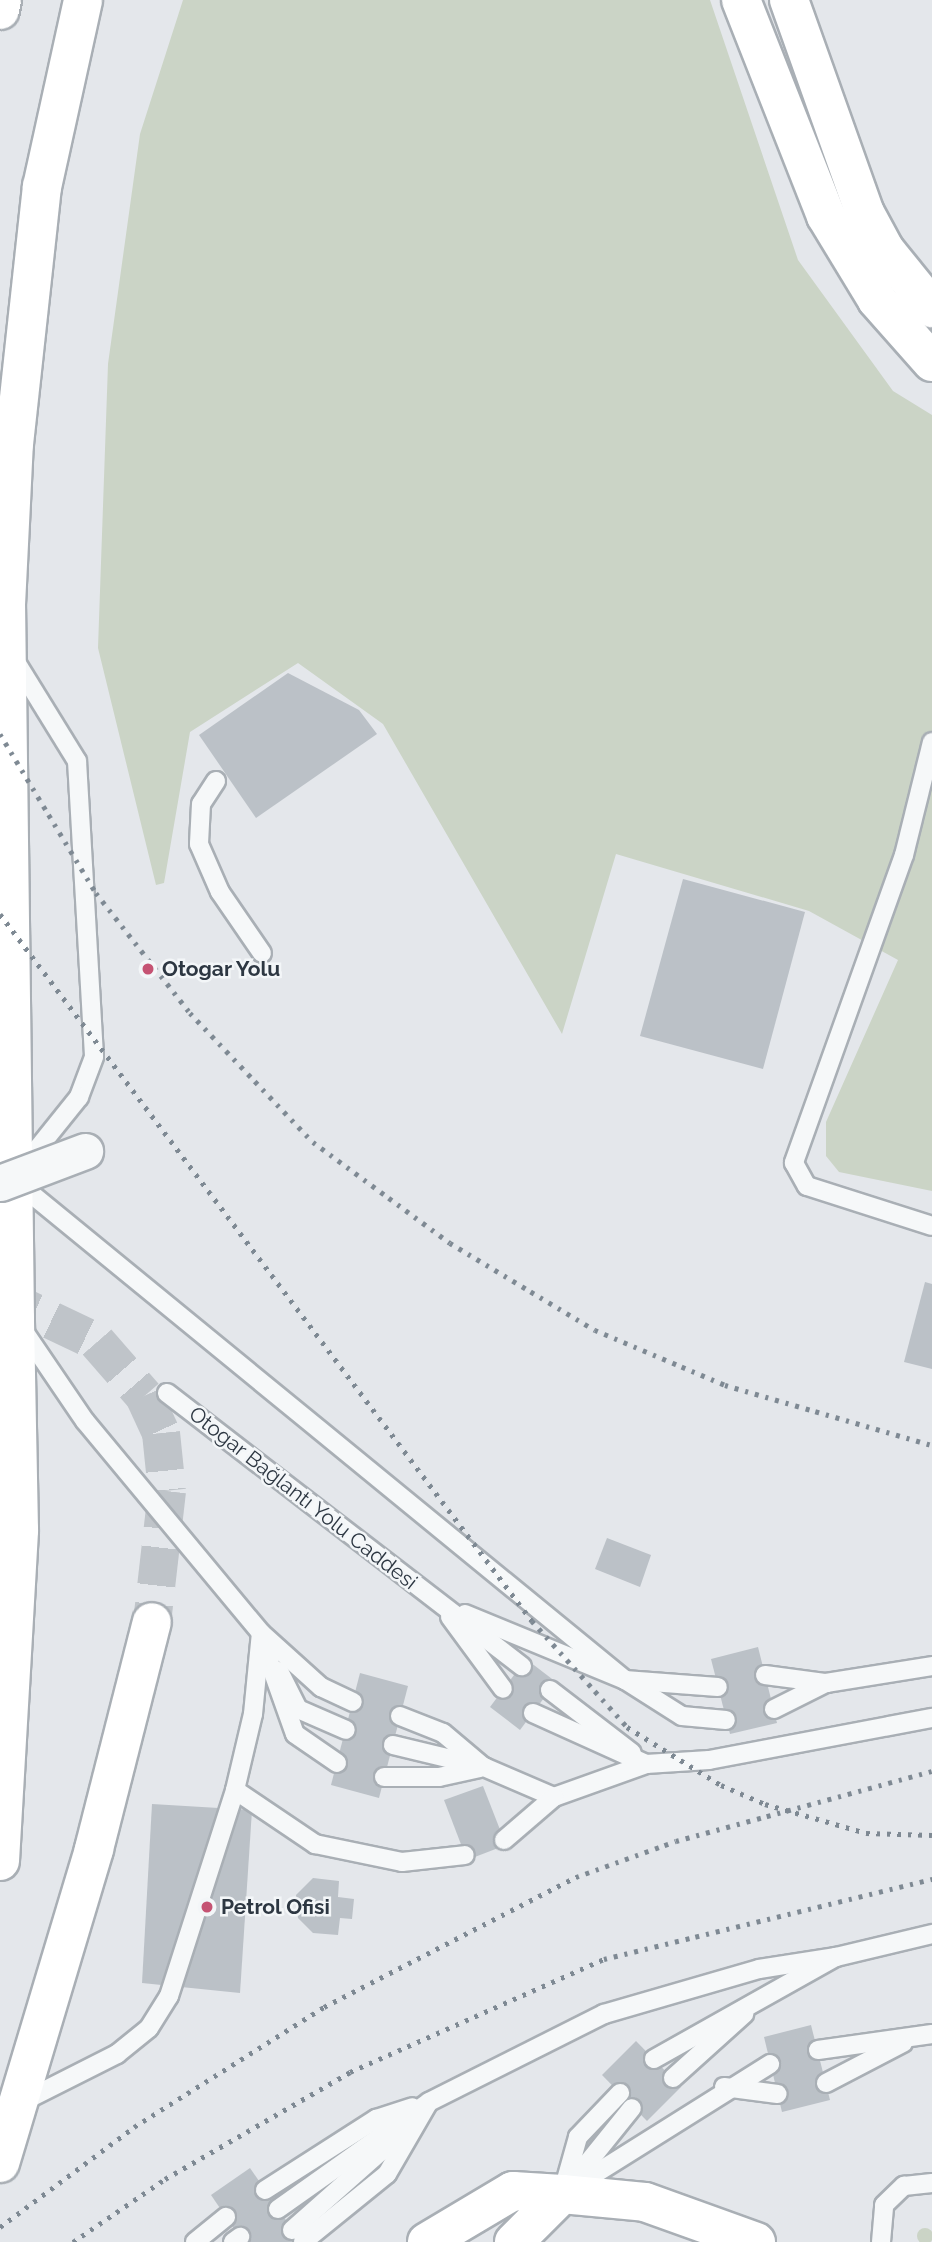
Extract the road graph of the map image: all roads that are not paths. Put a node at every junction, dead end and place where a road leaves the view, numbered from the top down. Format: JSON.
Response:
{"nodes":[{"id":1,"x":2,"y":0,"type":"edge"},
{"id":2,"x":83,"y":0,"type":"edge"},
{"id":3,"x":796,"y":4,"type":"edge"},
{"id":4,"x":0,"y":10,"type":"edge"},
{"id":5,"x":746,"y":13,"type":"edge"},
{"id":6,"x":932,"y":308,"type":"edge"},
{"id":7,"x":932,"y":362,"type":"edge"},
{"id":8,"x":6,"y":646,"type":"junction"},
{"id":9,"x":932,"y":743,"type":"edge"},
{"id":10,"x":216,"y":781,"type":"dead end"},
{"id":11,"x":261,"y":953,"type":"dead end"},
{"id":12,"x":85,"y":1151,"type":"dead end"},
{"id":13,"x":7,"y":1181,"type":"edge"},
{"id":14,"x":932,"y":1226,"type":"edge"},
{"id":15,"x":15,"y":1318,"type":"junction"},
{"id":16,"x":167,"y":1393,"type":"dead end"},
{"id":17,"x":439,"y":1604,"type":"junction"},
{"id":18,"x":152,"y":1622,"type":"tunnel mouth"},
{"id":19,"x":261,"y":1633,"type":"junction"},
{"id":20,"x":522,"y":1666,"type":"dead end"},
{"id":21,"x":932,"y":1666,"type":"edge"},
{"id":22,"x":765,"y":1675,"type":"dead end"},
{"id":23,"x":625,"y":1680,"type":"junction"},
{"id":24,"x":826,"y":1683,"type":"junction"},
{"id":25,"x":718,"y":1687,"type":"dead end"},
{"id":26,"x":503,"y":1689,"type":"dead end"},
{"id":27,"x":550,"y":1690,"type":"dead end"},
{"id":28,"x":353,"y":1702,"type":"dead end"},
{"id":29,"x":774,"y":1709,"type":"dead end"},
{"id":30,"x":533,"y":1713,"type":"dead end"},
{"id":31,"x":400,"y":1716,"type":"dead end"},
{"id":32,"x":932,"y":1718,"type":"edge"},
{"id":33,"x":726,"y":1720,"type":"dead end"},
{"id":34,"x":346,"y":1730,"type":"dead end"},
{"id":35,"x":393,"y":1745,"type":"dead end"},
{"id":36,"x":337,"y":1763,"type":"dead end"},
{"id":37,"x":646,"y":1764,"type":"junction"},
{"id":38,"x":484,"y":1767,"type":"junction"},
{"id":39,"x":384,"y":1777,"type":"dead end"},
{"id":40,"x":235,"y":1790,"type":"junction"},
{"id":41,"x":554,"y":1797,"type":"junction"},
{"id":42,"x":504,"y":1840,"type":"dead end"},
{"id":43,"x":465,"y":1855,"type":"dead end"},
{"id":44,"x":0,"y":1861,"type":"edge"},
{"id":45,"x":932,"y":1934,"type":"edge"},
{"id":46,"x":836,"y":1957,"type":"junction"},
{"id":47,"x":749,"y":2009,"type":"junction"},
{"id":48,"x":924,"y":2036,"type":"edge"},
{"id":49,"x":818,"y":2050,"type":"dead end"},
{"id":50,"x":653,"y":2059,"type":"dead end"},
{"id":51,"x":770,"y":2064,"type":"dead end"},
{"id":52,"x":673,"y":2078,"type":"dead end"},
{"id":53,"x":826,"y":2083,"type":"dead end"},
{"id":54,"x":724,"y":2087,"type":"junction"},
{"id":55,"x":620,"y":2093,"type":"dead end"},
{"id":56,"x":778,"y":2094,"type":"dead end"},
{"id":57,"x":429,"y":2102,"type":"junction"},
{"id":58,"x":18,"y":2104,"type":"junction"},
{"id":59,"x":632,"y":2108,"type":"dead end"},
{"id":60,"x":0,"y":2163,"type":"edge"},
{"id":61,"x":932,"y":2183,"type":"edge"},
{"id":62,"x":265,"y":2190,"type":"dead end"},
{"id":63,"x":562,"y":2194,"type":"junction"},
{"id":64,"x":278,"y":2209,"type":"dead end"},
{"id":65,"x":226,"y":2217,"type":"dead end"},
{"id":66,"x":297,"y":2236,"type":"edge"},
{"id":67,"x":195,"y":2242,"type":"edge"},
{"id":68,"x":427,"y":2242,"type":"edge"},
{"id":69,"x":514,"y":2242,"type":"edge"},
{"id":70,"x":756,"y":2242,"type":"edge"},
{"id":71,"x":881,"y":2242,"type":"edge"}],
"edges":[{"from":1,"to":4,"type":"main road"},
{"from":2,"to":8,"type":"main road"},
{"from":3,"to":5,"type":"main road"},
{"from":3,"to":6,"type":"main road"},
{"from":5,"to":7,"type":"main road"},
{"from":8,"to":13,"type":"main road"},
{"from":8,"to":13,"type":"lane"},
{"from":9,"to":14,"type":"lane"},
{"from":10,"to":11,"type":"lane"},
{"from":12,"to":13,"type":"street","bridge":true},
{"from":13,"to":15,"type":"main road"},
{"from":13,"to":23,"type":"lane"},
{"from":15,"to":19,"type":"lane"},
{"from":15,"to":44,"type":"main road"},
{"from":16,"to":17,"type":"lane","name":"Otogar Bağlantı Yolu Caddesi"},
{"from":17,"to":20,"type":"lane"},
{"from":17,"to":23,"type":"lane"},
{"from":17,"to":26,"type":"lane"},
{"from":18,"to":58,"type":"main road"},
{"from":19,"to":28,"type":"lane"},
{"from":19,"to":34,"type":"lane"},
{"from":19,"to":36,"type":"lane"},
{"from":19,"to":40,"type":"lane"},
{"from":21,"to":24,"type":"lane"},
{"from":22,"to":24,"type":"lane"},
{"from":23,"to":25,"type":"lane"},
{"from":23,"to":33,"type":"lane"},
{"from":24,"to":29,"type":"lane"},
{"from":27,"to":37,"type":"lane"},
{"from":30,"to":37,"type":"lane"},
{"from":31,"to":38,"type":"lane"},
{"from":32,"to":37,"type":"lane"},
{"from":35,"to":38,"type":"lane"},
{"from":37,"to":41,"type":"lane"},
{"from":38,"to":39,"type":"lane"},
{"from":38,"to":41,"type":"lane"},
{"from":40,"to":43,"type":"lane"},
{"from":40,"to":58,"type":"lane"},
{"from":41,"to":42,"type":"lane"},
{"from":45,"to":46,"type":"lane"},
{"from":46,"to":47,"type":"lane"},
{"from":46,"to":57,"type":"lane"},
{"from":47,"to":50,"type":"lane"},
{"from":47,"to":52,"type":"lane"},
{"from":48,"to":49,"type":"lane"},
{"from":48,"to":53,"type":"lane"},
{"from":51,"to":54,"type":"lane"},
{"from":54,"to":56,"type":"lane"},
{"from":54,"to":63,"type":"lane"},
{"from":55,"to":63,"type":"lane"},
{"from":57,"to":62,"type":"lane"},
{"from":57,"to":64,"type":"lane"},
{"from":57,"to":66,"type":"lane"},
{"from":58,"to":60,"type":"main road"},
{"from":59,"to":63,"type":"lane"},
{"from":61,"to":71,"type":"lane"},
{"from":63,"to":68,"type":"main road"},
{"from":63,"to":69,"type":"main road"},
{"from":63,"to":70,"type":"main road"},
{"from":65,"to":67,"type":"lane"}]}
